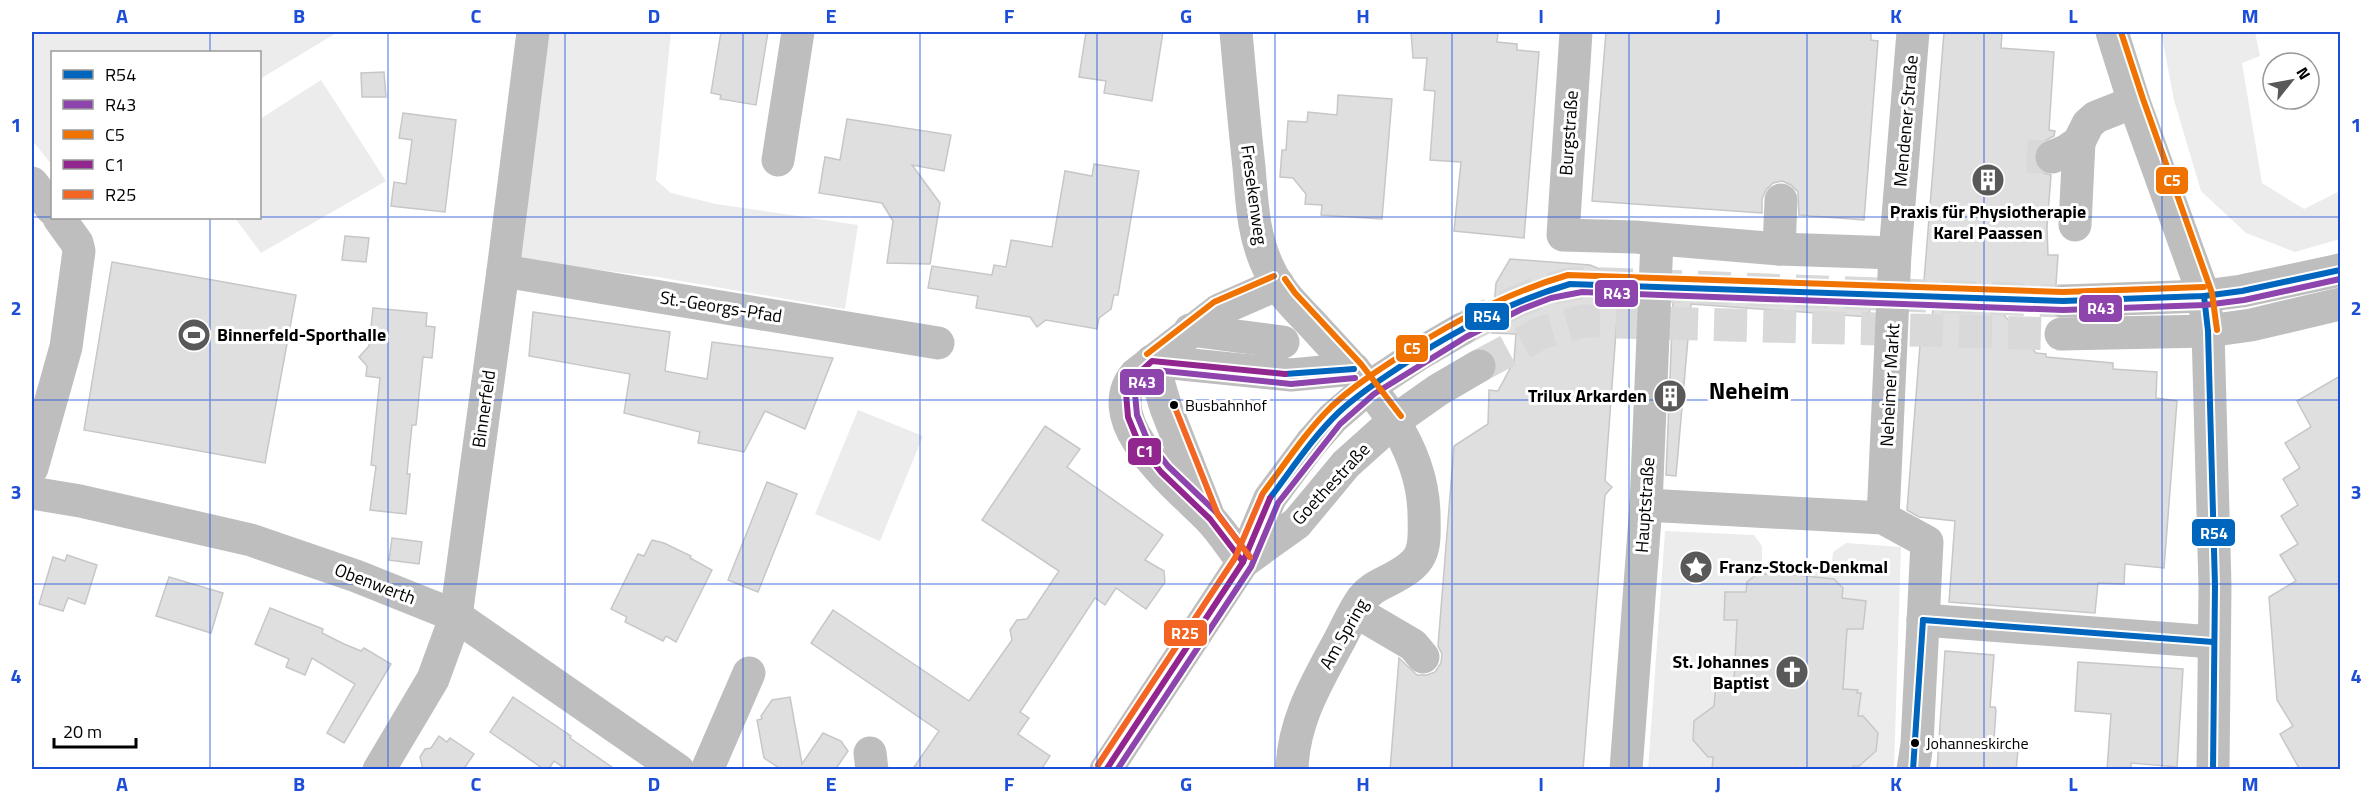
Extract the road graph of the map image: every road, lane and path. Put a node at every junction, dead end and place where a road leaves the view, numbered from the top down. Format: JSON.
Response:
{"nodes":[{"id":1,"x":533,"y":32,"type":"edge"},
{"id":2,"x":798,"y":32,"type":"edge"},
{"id":3,"x":1236,"y":32,"type":"edge"},
{"id":4,"x":1576,"y":32,"type":"edge"},
{"id":5,"x":1913,"y":32,"type":"edge"},
{"id":6,"x":2112,"y":32,"type":"edge"},
{"id":7,"x":2134,"y":102,"type":"junction"},
{"id":8,"x":778,"y":160,"type":"dead end"},
{"id":9,"x":32,"y":183,"type":"edge"},
{"id":10,"x":1781,"y":200,"type":"dead end"},
{"id":11,"x":51,"y":208,"type":"edge"},
{"id":12,"x":1898,"y":210,"type":"joint"},
{"id":13,"x":60,"y":219,"type":"edge"},
{"id":14,"x":2075,"y":225,"type":"dead end"},
{"id":15,"x":1657,"y":240,"type":"junction"},
{"id":16,"x":1779,"y":249,"type":"junction"},
{"id":17,"x":1895,"y":253,"type":"junction"},
{"id":18,"x":2340,"y":270,"type":"edge"},
{"id":19,"x":503,"y":271,"type":"junction"},
{"id":20,"x":1278,"y":284,"type":"junction"},
{"id":21,"x":2204,"y":296,"type":"junction"},
{"id":22,"x":2063,"y":301,"type":"tunnel mouth"},
{"id":23,"x":2340,"y":304,"type":"edge"},
{"id":24,"x":1462,"y":329,"type":"tunnel mouth"},
{"id":25,"x":1190,"y":330,"type":"junction"},
{"id":26,"x":2208,"y":331,"type":"junction"},
{"id":27,"x":2061,"y":334,"type":"tunnel mouth"},
{"id":28,"x":1283,"y":342,"type":"dead end"},
{"id":29,"x":938,"y":343,"type":"dead end"},
{"id":30,"x":1152,"y":362,"type":"junction"},
{"id":31,"x":1479,"y":366,"type":"tunnel mouth"},
{"id":32,"x":1362,"y":378,"type":"junction"},
{"id":33,"x":1394,"y":421,"type":"junction"},
{"id":34,"x":32,"y":468,"type":"edge"},
{"id":35,"x":32,"y":493,"type":"edge"},
{"id":36,"x":1646,"y":505,"type":"junction"},
{"id":37,"x":1883,"y":518,"type":"junction"},
{"id":38,"x":1243,"y":562,"type":"junction"},
{"id":39,"x":1355,"y":611,"type":"junction"},
{"id":40,"x":456,"y":616,"type":"junction"},
{"id":41,"x":1923,"y":620,"type":"junction"},
{"id":42,"x":2213,"y":642,"type":"junction"},
{"id":43,"x":1423,"y":657,"type":"dead end"},
{"id":44,"x":749,"y":673,"type":"dead end"},
{"id":45,"x":379,"y":770,"type":"edge"},
{"id":46,"x":678,"y":770,"type":"edge"},
{"id":47,"x":706,"y":770,"type":"edge"},
{"id":48,"x":1106,"y":770,"type":"edge"},
{"id":49,"x":1292,"y":770,"type":"edge"},
{"id":50,"x":1626,"y":770,"type":"edge"},
{"id":51,"x":1913,"y":770,"type":"edge"},
{"id":52,"x":2213,"y":770,"type":"edge"}],
"edges":[{"from":1,"to":19,"type":"street","name":"Binnerfeld"},
{"from":2,"to":8,"type":"street"},
{"from":3,"to":20,"type":"street","name":"Fresekenweg"},
{"from":4,"to":15,"type":"street","name":"Burgstraße"},
{"from":5,"to":12,"type":"street","name":"Mendener Straße"},
{"from":6,"to":7,"type":"street"},
{"from":7,"to":14,"type":"street"},
{"from":7,"to":21,"type":"street"},
{"from":9,"to":11,"type":"street"},
{"from":10,"to":16,"type":"street"},
{"from":12,"to":17,"type":"street","name":"Neheimer Markt"},
{"from":13,"to":34,"type":"street"},
{"from":15,"to":16,"type":"street"},
{"from":15,"to":36,"type":"street","name":"Hauptstraße"},
{"from":16,"to":17,"type":"street"},
{"from":17,"to":37,"type":"street","name":"Neheimer Markt"},
{"from":18,"to":21,"type":"street"},
{"from":19,"to":29,"type":"street","name":"St.-Georgs-Pfad"},
{"from":19,"to":40,"type":"street","name":"Binnerfeld"},
{"from":20,"to":25,"type":"street"},
{"from":20,"to":32,"type":"street","name":"Fresekenweg"},
{"from":21,"to":22,"type":"street"},
{"from":21,"to":26,"type":"street"},
{"from":23,"to":26,"type":"street"},
{"from":24,"to":32,"type":"street","name":"Goethestraße"},
{"from":25,"to":28,"type":"street"},
{"from":25,"to":30,"type":"street"},
{"from":26,"to":27,"type":"street"},
{"from":26,"to":42,"type":"street"},
{"from":30,"to":32,"type":"street"},
{"from":30,"to":38,"type":"street"},
{"from":31,"to":33,"type":"street","name":"Goethestraße"},
{"from":32,"to":33,"type":"street","name":"Fresekenweg"},
{"from":32,"to":38,"type":"street","name":"Goethestraße"},
{"from":33,"to":38,"type":"street","name":"Goethestraße"},
{"from":33,"to":39,"type":"street","name":"Am Spring"},
{"from":35,"to":40,"type":"street","name":"Obenwerth"},
{"from":36,"to":37,"type":"street"},
{"from":36,"to":50,"type":"street","name":"Hauptstraße"},
{"from":37,"to":41,"type":"street"},
{"from":38,"to":48,"type":"street","name":"Goethestraße"},
{"from":39,"to":43,"type":"street"},
{"from":39,"to":49,"type":"street","name":"Am Spring"},
{"from":40,"to":45,"type":"street","name":"Binnerfeld"},
{"from":40,"to":46,"type":"street","name":"Obenwerth"},
{"from":41,"to":42,"type":"street"},
{"from":41,"to":51,"type":"street"},
{"from":42,"to":52,"type":"street"},
{"from":44,"to":47,"type":"street"}]}
